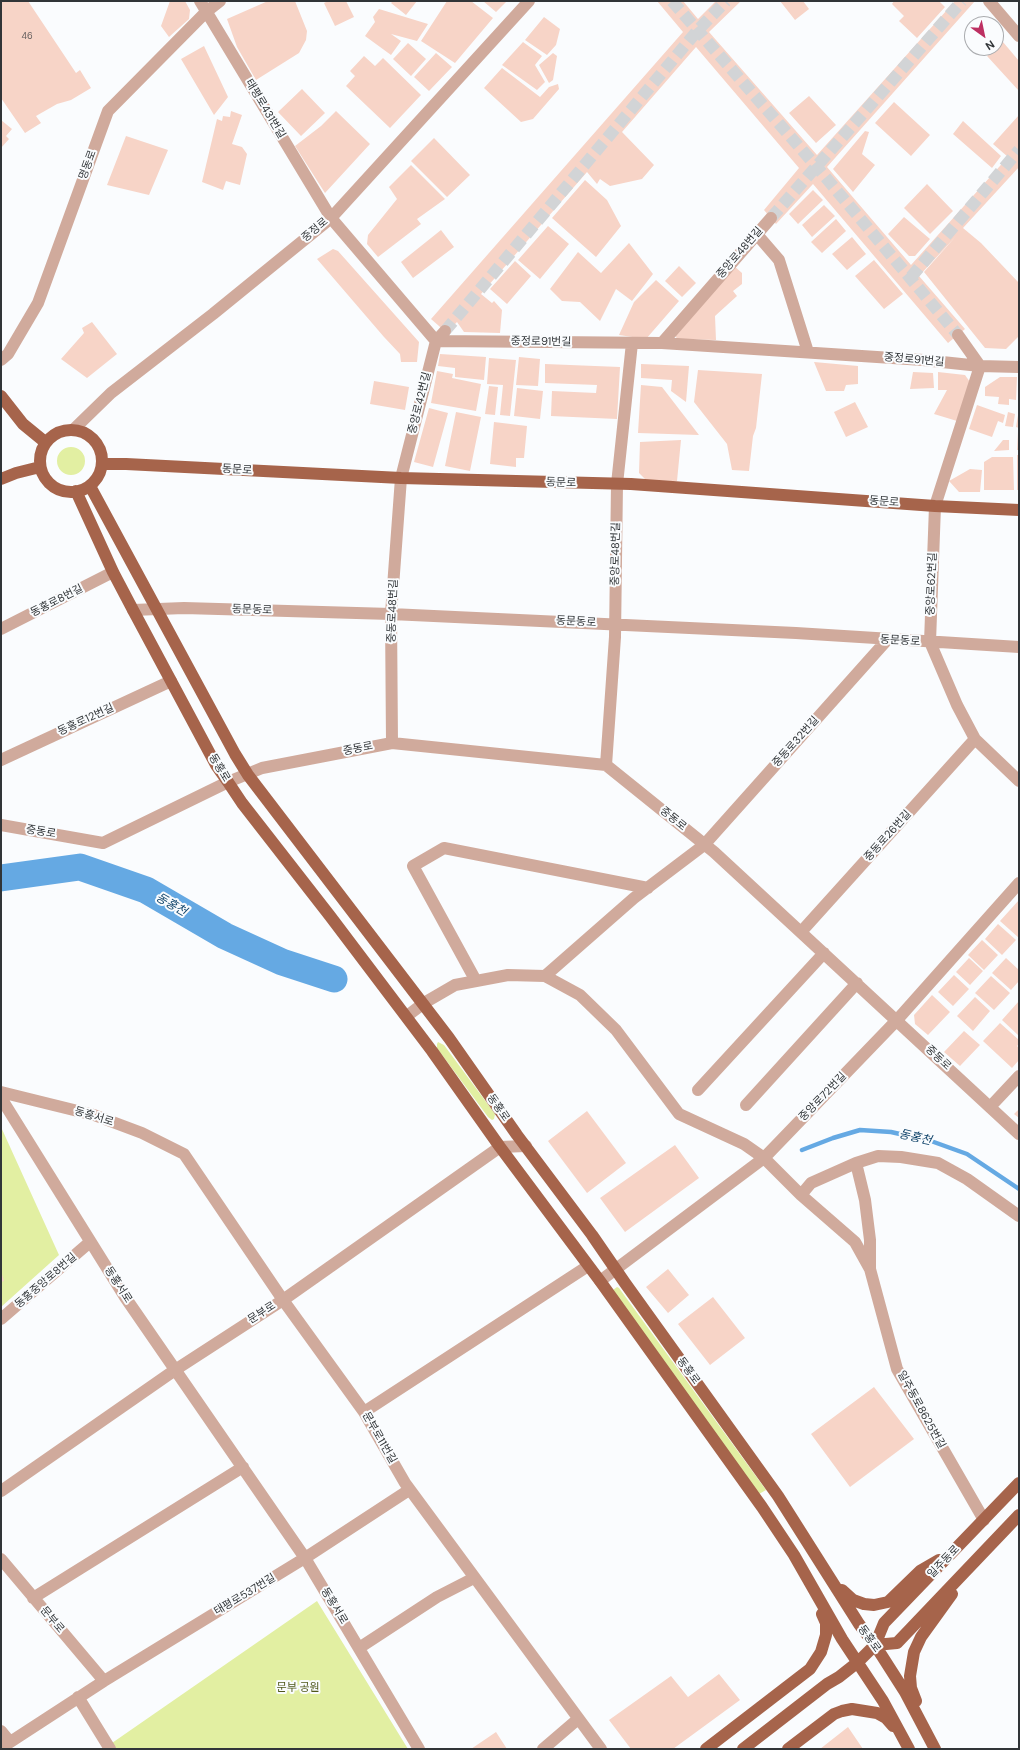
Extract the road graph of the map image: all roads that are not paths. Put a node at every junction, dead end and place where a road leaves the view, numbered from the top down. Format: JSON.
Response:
{"nodes":[{"id":1,"x":200,"y":1,"type":"edge"},
{"id":2,"x":220,"y":1,"type":"edge"},
{"id":3,"x":529,"y":1,"type":"edge"},
{"id":4,"x":989,"y":1,"type":"edge"},
{"id":5,"x":206,"y":12,"type":"junction"},
{"id":6,"x":1019,"y":36,"type":"edge"},
{"id":7,"x":331,"y":218,"type":"junction"},
{"id":8,"x":771,"y":218,"type":"tunnel mouth"},
{"id":9,"x":756,"y":235,"type":"junction"},
{"id":10,"x":444,"y":331,"type":"tunnel mouth"},
{"id":11,"x":958,"y":335,"type":"tunnel mouth"},
{"id":12,"x":436,"y":341,"type":"junction"},
{"id":13,"x":632,"y":343,"type":"junction"},
{"id":14,"x":662,"y":343,"type":"junction"},
{"id":15,"x":808,"y":352,"type":"junction"},
{"id":16,"x":1,"y":360,"type":"edge"},
{"id":17,"x":980,"y":366,"type":"junction"},
{"id":18,"x":1019,"y":367,"type":"edge"},
{"id":19,"x":1,"y":396,"type":"edge"},
{"id":20,"x":74,"y":429,"type":"junction"},
{"id":21,"x":45,"y":442,"type":"junction"},
{"id":22,"x":102,"y":464,"type":"junction"},
{"id":23,"x":40,"y":467,"type":"junction"},
{"id":24,"x":401,"y":478,"type":"junction"},
{"id":25,"x":1,"y":479,"type":"edge"},
{"id":26,"x":617,"y":484,"type":"junction"},
{"id":27,"x":90,"y":486,"type":"junction"},
{"id":28,"x":76,"y":491,"type":"junction"},
{"id":29,"x":935,"y":506,"type":"junction"},
{"id":30,"x":1019,"y":510,"type":"edge"},
{"id":31,"x":113,"y":572,"type":"junction"},
{"id":32,"x":156,"y":609,"type":"junction"},
{"id":33,"x":133,"y":610,"type":"junction"},
{"id":34,"x":391,"y":614,"type":"junction"},
{"id":35,"x":615,"y":624,"type":"junction"},
{"id":36,"x":1,"y":629,"type":"edge"},
{"id":37,"x":887,"y":640,"type":"junction"},
{"id":38,"x":930,"y":642,"type":"junction"},
{"id":39,"x":1019,"y":647,"type":"edge"},
{"id":40,"x":171,"y":681,"type":"junction"},
{"id":41,"x":975,"y":739,"type":"junction"},
{"id":42,"x":392,"y":743,"type":"junction"},
{"id":43,"x":1,"y":760,"type":"edge"},
{"id":44,"x":606,"y":765,"type":"junction"},
{"id":45,"x":248,"y":775,"type":"junction"},
{"id":46,"x":1019,"y":780,"type":"edge"},
{"id":47,"x":228,"y":782,"type":"junction"},
{"id":48,"x":1,"y":825,"type":"edge"},
{"id":49,"x":704,"y":845,"type":"junction"},
{"id":50,"x":1019,"y":883,"type":"edge"},
{"id":51,"x":648,"y":888,"type":"junction"},
{"id":52,"x":801,"y":932,"type":"junction"},
{"id":53,"x":824,"y":953,"type":"junction"},
{"id":54,"x":545,"y":976,"type":"junction"},
{"id":55,"x":476,"y":981,"type":"junction"},
{"id":56,"x":857,"y":983,"type":"junction"},
{"id":57,"x":424,"y":1003,"type":"junction"},
{"id":58,"x":407,"y":1016,"type":"junction"},
{"id":59,"x":897,"y":1020,"type":"junction"},
{"id":60,"x":1019,"y":1076,"type":"edge"},
{"id":61,"x":698,"y":1090,"type":"dead end"},
{"id":62,"x":1,"y":1092,"type":"edge"},
{"id":63,"x":1,"y":1098,"type":"edge"},
{"id":64,"x":746,"y":1105,"type":"dead end"},
{"id":65,"x":990,"y":1107,"type":"junction"},
{"id":66,"x":1019,"y":1134,"type":"edge"},
{"id":67,"x":526,"y":1146,"type":"junction"},
{"id":68,"x":500,"y":1147,"type":"junction"},
{"id":69,"x":184,"y":1154,"type":"joint"},
{"id":70,"x":764,"y":1158,"type":"junction"},
{"id":71,"x":856,"y":1163,"type":"junction"},
{"id":72,"x":801,"y":1195,"type":"junction"},
{"id":73,"x":1019,"y":1216,"type":"edge"},
{"id":74,"x":90,"y":1242,"type":"junction"},
{"id":75,"x":588,"y":1266,"type":"junction"},
{"id":76,"x":870,"y":1268,"type":"junction"},
{"id":77,"x":615,"y":1269,"type":"junction"},
{"id":78,"x":600,"y":1281,"type":"junction"},
{"id":79,"x":283,"y":1300,"type":"junction"},
{"id":80,"x":1,"y":1320,"type":"edge"},
{"id":81,"x":175,"y":1370,"type":"junction"},
{"id":82,"x":364,"y":1412,"type":"junction"},
{"id":83,"x":242,"y":1467,"type":"junction"},
{"id":84,"x":1019,"y":1483,"type":"edge"},
{"id":85,"x":410,"y":1490,"type":"junction"},
{"id":86,"x":1,"y":1491,"type":"edge"},
{"id":87,"x":1019,"y":1515,"type":"edge"},
{"id":88,"x":984,"y":1520,"type":"junction"},
{"id":89,"x":810,"y":1545,"type":"junction"},
{"id":90,"x":956,"y":1550,"type":"junction"},
{"id":91,"x":794,"y":1555,"type":"junction"},
{"id":92,"x":305,"y":1558,"type":"junction"},
{"id":93,"x":1,"y":1559,"type":"edge"},
{"id":94,"x":973,"y":1564,"type":"junction"},
{"id":95,"x":474,"y":1578,"type":"junction"},
{"id":96,"x":33,"y":1598,"type":"junction"},
{"id":97,"x":875,"y":1645,"type":"junction"},
{"id":98,"x":359,"y":1648,"type":"junction"},
{"id":99,"x":858,"y":1662,"type":"junction"},
{"id":100,"x":104,"y":1681,"type":"junction"},
{"id":101,"x":78,"y":1697,"type":"junction"},
{"id":102,"x":578,"y":1718,"type":"junction"},
{"id":103,"x":1,"y":1731,"type":"edge"},
{"id":104,"x":928,"y":1734,"type":"junction"},
{"id":105,"x":6,"y":1745,"type":"edge"},
{"id":106,"x":908,"y":1747,"type":"edge"},
{"id":107,"x":110,"y":1749,"type":"edge"},
{"id":108,"x":419,"y":1749,"type":"edge"},
{"id":109,"x":543,"y":1749,"type":"edge"},
{"id":110,"x":601,"y":1749,"type":"edge"},
{"id":111,"x":706,"y":1749,"type":"edge"},
{"id":112,"x":742,"y":1749,"type":"edge"},
{"id":113,"x":788,"y":1749,"type":"edge"},
{"id":114,"x":935,"y":1749,"type":"edge"}],
"edges":[{"from":1,"to":5,"type":"street","name":"태평로431번길"},
{"from":2,"to":5,"type":"street","name":"명동로"},
{"from":3,"to":7,"type":"street","name":"중정로"},
{"from":4,"to":6,"type":"street"},
{"from":5,"to":7,"type":"street","name":"태평로431번길"},
{"from":5,"to":16,"type":"street","name":"명동로"},
{"from":7,"to":12,"type":"street"},
{"from":7,"to":20,"type":"street","name":"중정로"},
{"from":8,"to":9,"type":"street","name":"중앙로48번길"},
{"from":9,"to":14,"type":"street","name":"중앙로48번길"},
{"from":9,"to":15,"type":"street"},
{"from":10,"to":12,"type":"street","name":"중앙로42번길"},
{"from":11,"to":17,"type":"street"},
{"from":12,"to":13,"type":"street","name":"중정로91번길"},
{"from":12,"to":24,"type":"street","name":"중앙로42번길"},
{"from":13,"to":14,"type":"street","name":"중정로91번길"},
{"from":13,"to":26,"type":"street","name":"중앙로48번길"},
{"from":14,"to":15,"type":"street","name":"중정로91번길"},
{"from":15,"to":17,"type":"street","name":"중정로91번길"},
{"from":17,"to":18,"type":"street","name":"중정로91번길"},
{"from":17,"to":29,"type":"street","name":"중앙로62번길"},
{"from":19,"to":21,"type":"main road"},
{"from":20,"to":21,"type":"main road"},
{"from":20,"to":22,"type":"main road"},
{"from":21,"to":23,"type":"main road"},
{"from":22,"to":24,"type":"main road","name":"동문로"},
{"from":22,"to":27,"type":"main road"},
{"from":23,"to":25,"type":"main road"},
{"from":23,"to":28,"type":"main road"},
{"from":24,"to":26,"type":"main road","name":"동문로"},
{"from":24,"to":34,"type":"street","name":"중동로48번길"},
{"from":26,"to":29,"type":"main road","name":"동문로"},
{"from":26,"to":35,"type":"street","name":"중앙로48번길"},
{"from":27,"to":28,"type":"main road"},
{"from":27,"to":32,"type":"main road","name":"동홍로"},
{"from":28,"to":31,"type":"main road","name":"동홍로"},
{"from":29,"to":30,"type":"main road","name":"동문로"},
{"from":29,"to":38,"type":"street","name":"중앙로62번길"},
{"from":31,"to":33,"type":"main road","name":"동홍로"},
{"from":31,"to":36,"type":"street","name":"동홍로8번길"},
{"from":32,"to":33,"type":"street","name":"동문동로"},
{"from":32,"to":34,"type":"street","name":"동문동로"},
{"from":32,"to":45,"type":"main road","name":"동홍로"},
{"from":33,"to":40,"type":"main road","name":"동홍로"},
{"from":34,"to":35,"type":"street","name":"동문동로"},
{"from":34,"to":42,"type":"street","name":"중동로48번길"},
{"from":35,"to":37,"type":"street","name":"동문동로"},
{"from":35,"to":44,"type":"street","name":"중앙로48번길"},
{"from":37,"to":38,"type":"street","name":"동문동로"},
{"from":37,"to":49,"type":"street","name":"중동로32번길"},
{"from":38,"to":39,"type":"street","name":"동문동로"},
{"from":38,"to":41,"type":"street","name":"중앙로62번길"},
{"from":40,"to":43,"type":"street","name":"동홍로12번길"},
{"from":40,"to":47,"type":"main road","name":"동홍로"},
{"from":41,"to":46,"type":"street","name":"중앙로62번길"},
{"from":41,"to":52,"type":"street","name":"중동로26번길"},
{"from":42,"to":44,"type":"street","name":"중동로"},
{"from":42,"to":45,"type":"street","name":"중동로"},
{"from":44,"to":49,"type":"street","name":"중동로"},
{"from":45,"to":47,"type":"street","name":"중동로"},
{"from":45,"to":57,"type":"main road","name":"동홍로"},
{"from":47,"to":48,"type":"street","name":"중동로"},
{"from":47,"to":58,"type":"main road","name":"동홍로"},
{"from":49,"to":51,"type":"street"},
{"from":49,"to":52,"type":"street","name":"중동로"},
{"from":50,"to":59,"type":"street","name":"중앙로72번길"},
{"from":51,"to":54,"type":"street"},
{"from":51,"to":55,"type":"street"},
{"from":52,"to":53,"type":"street","name":"중동로"},
{"from":53,"to":56,"type":"street","name":"중동로"},
{"from":53,"to":61,"type":"street"},
{"from":54,"to":55,"type":"street"},
{"from":54,"to":70,"type":"street","name":"일주동로8625번길"},
{"from":55,"to":57,"type":"street"},
{"from":56,"to":59,"type":"street","name":"중동로"},
{"from":56,"to":64,"type":"street"},
{"from":57,"to":58,"type":"street"},
{"from":57,"to":67,"type":"main road","name":"동홍로"},
{"from":58,"to":68,"type":"main road","name":"동홍로"},
{"from":59,"to":65,"type":"street","name":"중동로"},
{"from":59,"to":70,"type":"street","name":"중앙로72번길"},
{"from":60,"to":65,"type":"street"},
{"from":62,"to":69,"type":"street","name":"동흥서로"},
{"from":63,"to":74,"type":"street","name":"동홍서로"},
{"from":65,"to":66,"type":"street","name":"중동로"},
{"from":67,"to":68,"type":"street"},
{"from":67,"to":77,"type":"main road","name":"동홍로"},
{"from":68,"to":75,"type":"main road","name":"동홍로"},
{"from":68,"to":79,"type":"street","name":"문부로"},
{"from":69,"to":79,"type":"street","name":"문부로11번길"},
{"from":70,"to":72,"type":"street","name":"일주동로8625번길"},
{"from":70,"to":77,"type":"street","name":"중앙로72번길"},
{"from":71,"to":72,"type":"street"},
{"from":71,"to":73,"type":"street"},
{"from":71,"to":76,"type":"street","name":"일주동로8625번길"},
{"from":72,"to":76,"type":"street","name":"일주동로8625번길"},
{"from":74,"to":80,"type":"street","name":"동홍중앙로8번길"},
{"from":74,"to":81,"type":"street","name":"동홍서로"},
{"from":75,"to":78,"type":"main road","name":"동홍로"},
{"from":75,"to":82,"type":"street"},
{"from":76,"to":88,"type":"street","name":"일주동로8625번길"},
{"from":77,"to":78,"type":"street","name":"중앙로72번길"},
{"from":77,"to":89,"type":"main road","name":"동홍로"},
{"from":78,"to":91,"type":"main road","name":"동홍로"},
{"from":79,"to":81,"type":"street","name":"문부로"},
{"from":79,"to":82,"type":"street","name":"문부로11번길"},
{"from":81,"to":83,"type":"street","name":"동홍서로"},
{"from":81,"to":86,"type":"street","name":"문부로"},
{"from":82,"to":85,"type":"street","name":"문부로11번길"},
{"from":83,"to":92,"type":"street","name":"동홍서로"},
{"from":83,"to":96,"type":"street"},
{"from":84,"to":88,"type":"main road","name":"일주동로"},
{"from":85,"to":92,"type":"street","name":"태평로537번길"},
{"from":85,"to":95,"type":"street","name":"문부로11번길"},
{"from":87,"to":94,"type":"main road","name":"일주동로"},
{"from":88,"to":90,"type":"main road","name":"일주동로"},
{"from":89,"to":90,"type":"main road"},
{"from":89,"to":97,"type":"main road","name":"동홍로"},
{"from":90,"to":97,"type":"main road","name":"일주동로"},
{"from":91,"to":99,"type":"main road","name":"동홍로"},
{"from":91,"to":111,"type":"main road"},
{"from":92,"to":98,"type":"street","name":"동홍서로"},
{"from":92,"to":100,"type":"street","name":"태평로537번길"},
{"from":93,"to":96,"type":"street","name":"문부로"},
{"from":94,"to":97,"type":"main road","name":"일주동로"},
{"from":94,"to":104,"type":"main road"},
{"from":95,"to":98,"type":"street"},
{"from":95,"to":102,"type":"street","name":"문부로11번길"},
{"from":96,"to":100,"type":"street","name":"문부로"},
{"from":97,"to":99,"type":"main road","name":"일주동로"},
{"from":97,"to":104,"type":"main road","name":"동홍로"},
{"from":98,"to":108,"type":"street","name":"동홍서로"},
{"from":99,"to":106,"type":"main road","name":"동홍로"},
{"from":99,"to":112,"type":"main road","name":"일주동로"},
{"from":100,"to":101,"type":"street","name":"태평로537번길"},
{"from":101,"to":105,"type":"street","name":"태평로537번길"},
{"from":101,"to":107,"type":"street"},
{"from":102,"to":109,"type":"street"},
{"from":102,"to":110,"type":"street","name":"문부로11번길"},
{"from":103,"to":105,"type":"street"},
{"from":104,"to":114,"type":"main road","name":"동홍로"},
{"from":106,"to":113,"type":"main road"}]}
